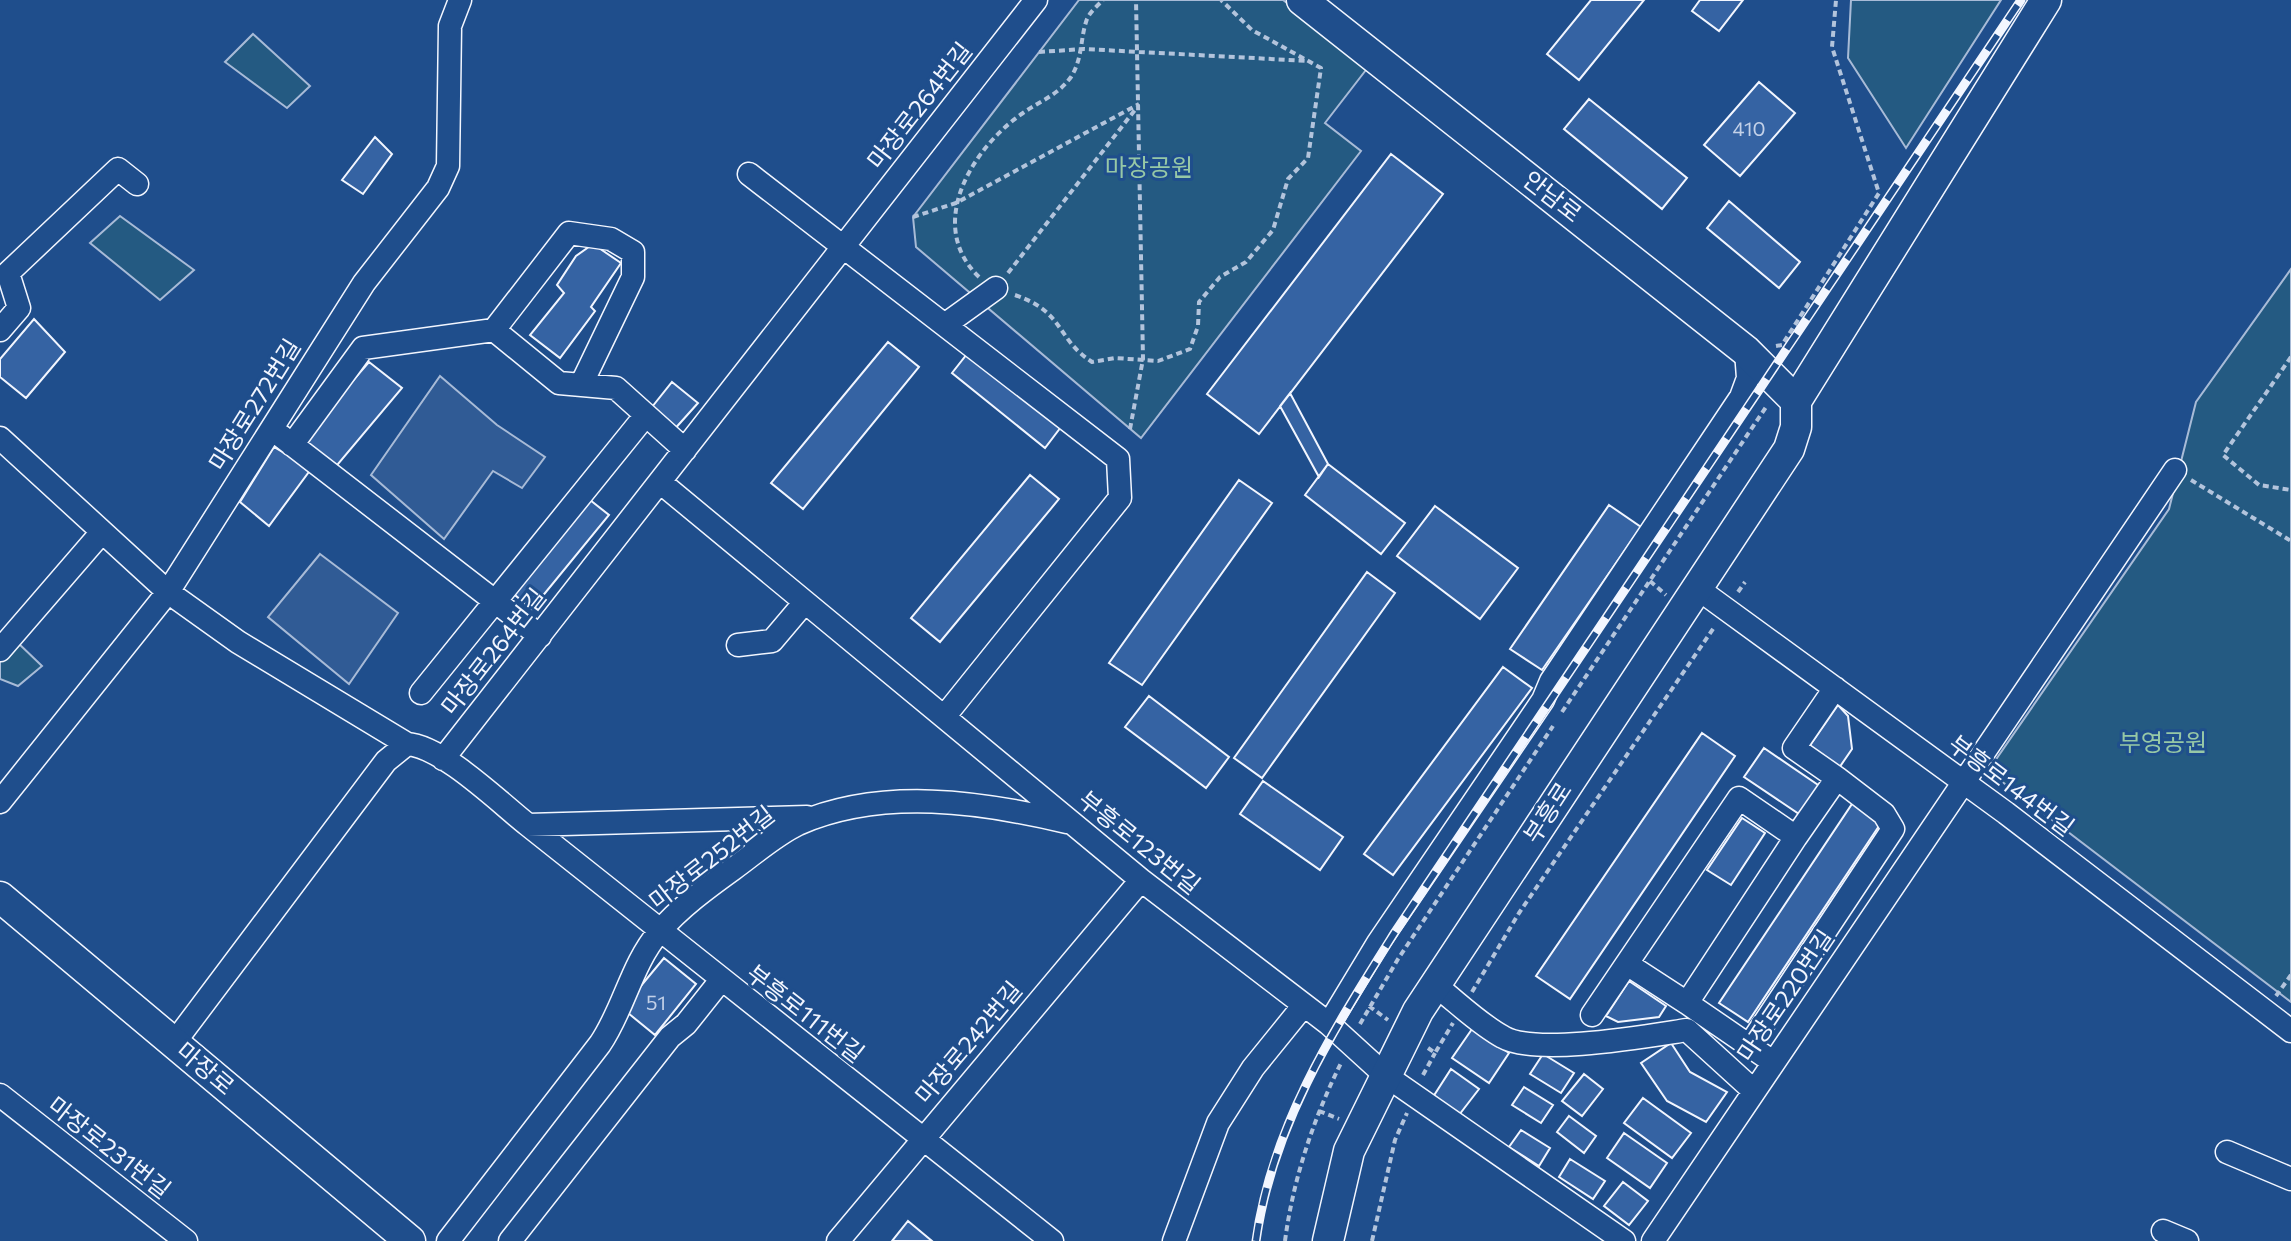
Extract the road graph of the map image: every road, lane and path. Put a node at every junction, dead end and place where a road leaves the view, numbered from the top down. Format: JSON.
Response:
{"nodes":[{"id":1,"x":460,"y":0,"type":"edge"},
{"id":2,"x":1036,"y":0,"type":"edge"},
{"id":3,"x":1103,"y":0,"type":"edge"},
{"id":4,"x":1136,"y":0,"type":"edge"},
{"id":5,"x":1221,"y":0,"type":"edge"},
{"id":6,"x":1302,"y":0,"type":"edge"},
{"id":7,"x":1836,"y":0,"type":"edge"},
{"id":8,"x":2046,"y":0,"type":"edge"},
{"id":9,"x":1084,"y":49,"type":"junction"},
{"id":10,"x":1135,"y":51,"type":"junction"},
{"id":11,"x":1039,"y":52,"type":"dead end"},
{"id":12,"x":1312,"y":62,"type":"junction"},
{"id":13,"x":1139,"y":104,"type":"junction"},
{"id":14,"x":749,"y":174,"type":"dead end"},
{"id":15,"x":137,"y":184,"type":"dead end"},
{"id":16,"x":956,"y":203,"type":"junction"},
{"id":17,"x":913,"y":217,"type":"dead end"},
{"id":18,"x":845,"y":245,"type":"junction"},
{"id":19,"x":996,"y":288,"type":"junction"},
{"id":20,"x":946,"y":324,"type":"junction"},
{"id":21,"x":0,"y":330,"type":"edge"},
{"id":22,"x":494,"y":330,"type":"junction"},
{"id":23,"x":1746,"y":351,"type":"junction"},
{"id":24,"x":2291,"y":357,"type":"edge"},
{"id":25,"x":1143,"y":359,"type":"junction"},
{"id":26,"x":581,"y":385,"type":"junction"},
{"id":27,"x":1788,"y":394,"type":"junction"},
{"id":28,"x":645,"y":416,"type":"junction"},
{"id":29,"x":271,"y":428,"type":"junction"},
{"id":30,"x":1130,"y":429,"type":"dead end"},
{"id":31,"x":0,"y":438,"type":"edge"},
{"id":32,"x":292,"y":445,"type":"junction"},
{"id":33,"x":685,"y":450,"type":"junction"},
{"id":34,"x":2175,"y":470,"type":"joint"},
{"id":35,"x":660,"y":482,"type":"junction"},
{"id":36,"x":2291,"y":490,"type":"edge"},
{"id":37,"x":102,"y":532,"type":"junction"},
{"id":38,"x":2291,"y":541,"type":"edge"},
{"id":39,"x":1697,"y":588,"type":"junction"},
{"id":40,"x":168,"y":592,"type":"junction"},
{"id":41,"x":494,"y":601,"type":"junction"},
{"id":42,"x":805,"y":602,"type":"junction"},
{"id":43,"x":540,"y":636,"type":"junction"},
{"id":44,"x":738,"y":645,"type":"dead end"},
{"id":45,"x":0,"y":650,"type":"edge"},
{"id":46,"x":1835,"y":688,"type":"junction"},
{"id":47,"x":421,"y":693,"type":"dead end"},
{"id":48,"x":944,"y":717,"type":"junction"},
{"id":49,"x":407,"y":744,"type":"junction"},
{"id":50,"x":443,"y":759,"type":"junction"},
{"id":51,"x":1837,"y":778,"type":"junction"},
{"id":52,"x":1961,"y":781,"type":"junction"},
{"id":53,"x":0,"y":802,"type":"edge"},
{"id":54,"x":819,"y":817,"type":"junction"},
{"id":55,"x":1073,"y":823,"type":"junction"},
{"id":56,"x":528,"y":825,"type":"junction"},
{"id":57,"x":1796,"y":837,"type":"junction"},
{"id":58,"x":1141,"y":880,"type":"junction"},
{"id":59,"x":1,"y":900,"type":"edge"},
{"id":60,"x":659,"y":932,"type":"junction"},
{"id":61,"x":1627,"y":964,"type":"junction"},
{"id":62,"x":721,"y":980,"type":"junction"},
{"id":63,"x":1435,"y":985,"type":"junction"},
{"id":64,"x":1687,"y":1003,"type":"junction"},
{"id":65,"x":1304,"y":1005,"type":"junction"},
{"id":66,"x":1592,"y":1015,"type":"dead end"},
{"id":67,"x":1329,"y":1024,"type":"junction"},
{"id":68,"x":2291,"y":1031,"type":"edge"},
{"id":69,"x":174,"y":1043,"type":"junction"},
{"id":70,"x":1350,"y":1044,"type":"junction"},
{"id":71,"x":1749,"y":1046,"type":"junction"},
{"id":72,"x":1773,"y":1062,"type":"junction"},
{"id":73,"x":1385,"y":1075,"type":"junction"},
{"id":74,"x":1754,"y":1091,"type":"junction"},
{"id":75,"x":0,"y":1095,"type":"edge"},
{"id":76,"x":922,"y":1139,"type":"junction"},
{"id":77,"x":2227,"y":1152,"type":"dead end"},
{"id":78,"x":2291,"y":1179,"type":"edge"},
{"id":79,"x":1386,"y":1186,"type":"dead end"},
{"id":80,"x":2163,"y":1231,"type":"dead end"},
{"id":81,"x":186,"y":1241,"type":"edge"},
{"id":82,"x":410,"y":1241,"type":"edge"},
{"id":83,"x":448,"y":1241,"type":"edge"},
{"id":84,"x":510,"y":1241,"type":"edge"},
{"id":85,"x":838,"y":1241,"type":"edge"},
{"id":86,"x":1052,"y":1241,"type":"edge"},
{"id":87,"x":1174,"y":1241,"type":"edge"},
{"id":88,"x":1285,"y":1241,"type":"edge"},
{"id":89,"x":1328,"y":1241,"type":"edge"},
{"id":90,"x":1372,"y":1241,"type":"edge"},
{"id":91,"x":1624,"y":1241,"type":"edge"},
{"id":92,"x":1653,"y":1241,"type":"edge"},
{"id":93,"x":2187,"y":1241,"type":"edge"}],
"edges":[{"from":1,"to":29,"type":"street","name":"마장로272번길"},
{"from":2,"to":18,"type":"street","name":"마장로264번길"},
{"from":3,"to":9,"type":"path"},
{"from":4,"to":10,"type":"path"},
{"from":5,"to":12,"type":"path"},
{"from":6,"to":23,"type":"main road","name":"안남로"},
{"from":7,"to":23,"type":"path"},
{"from":8,"to":27,"type":"main road"},
{"from":9,"to":10,"type":"path"},
{"from":9,"to":11,"type":"path"},
{"from":9,"to":16,"type":"path"},
{"from":10,"to":12,"type":"path"},
{"from":10,"to":13,"type":"path"},
{"from":12,"to":25,"type":"path"},
{"from":13,"to":16,"type":"path"},
{"from":13,"to":19,"type":"path"},
{"from":13,"to":25,"type":"path"},
{"from":14,"to":18,"type":"street"},
{"from":15,"to":21,"type":"street"},
{"from":16,"to":17,"type":"path"},
{"from":16,"to":19,"type":"path"},
{"from":18,"to":20,"type":"street"},
{"from":18,"to":33,"type":"street","name":"마장로264번길"},
{"from":19,"to":20,"type":"street"},
{"from":19,"to":25,"type":"path"},
{"from":20,"to":48,"type":"street"},
{"from":22,"to":26,"type":"street"},
{"from":22,"to":26,"type":"street"},
{"from":22,"to":32,"type":"street"},
{"from":23,"to":27,"type":"main road","name":"안남로"},
{"from":23,"to":67,"type":"street"},
{"from":24,"to":36,"type":"path"},
{"from":25,"to":30,"type":"path"},
{"from":26,"to":28,"type":"street"},
{"from":27,"to":39,"type":"main road","name":"부흥로"},
{"from":27,"to":70,"type":"path"},
{"from":28,"to":33,"type":"street"},
{"from":28,"to":41,"type":"street"},
{"from":29,"to":32,"type":"street"},
{"from":29,"to":40,"type":"street","name":"마장로272번길"},
{"from":31,"to":37,"type":"street"},
{"from":32,"to":41,"type":"street"},
{"from":33,"to":35,"type":"street","name":"마장로264번길"},
{"from":34,"to":38,"type":"path"},
{"from":34,"to":52,"type":"street","name":"마장로220번길"},
{"from":35,"to":42,"type":"street","name":"부흥로123번길"},
{"from":35,"to":43,"type":"street","name":"마장로264번길"},
{"from":37,"to":40,"type":"street"},
{"from":37,"to":45,"type":"street"},
{"from":39,"to":46,"type":"street","name":"부흥로144번길"},
{"from":39,"to":63,"type":"main road","name":"부흥로"},
{"from":40,"to":49,"type":"street"},
{"from":40,"to":53,"type":"street","name":"마장로272번길"},
{"from":41,"to":43,"type":"street"},
{"from":41,"to":47,"type":"street"},
{"from":42,"to":44,"type":"street"},
{"from":42,"to":48,"type":"street","name":"부흥로123번길"},
{"from":43,"to":50,"type":"street","name":"마장로264번길"},
{"from":46,"to":51,"type":"street"},
{"from":46,"to":52,"type":"street","name":"부흥로144번길"},
{"from":48,"to":55,"type":"street","name":"부흥로123번길"},
{"from":49,"to":50,"type":"street"},
{"from":49,"to":69,"type":"street"},
{"from":50,"to":56,"type":"street","name":"부흥로111번길"},
{"from":51,"to":57,"type":"street"},
{"from":51,"to":71,"type":"street"},
{"from":52,"to":68,"type":"street","name":"부흥로144번길"},
{"from":52,"to":72,"type":"street","name":"마장로220번길"},
{"from":54,"to":55,"type":"street","name":"마장로252번길"},
{"from":54,"to":56,"type":"street"},
{"from":54,"to":60,"type":"street","name":"마장로252번길"},
{"from":55,"to":58,"type":"street","name":"부흥로123번길"},
{"from":56,"to":60,"type":"street","name":"부흥로111번길"},
{"from":57,"to":61,"type":"street"},
{"from":57,"to":64,"type":"street"},
{"from":58,"to":65,"type":"street","name":"부흥로123번길"},
{"from":58,"to":76,"type":"street","name":"마장로242번길"},
{"from":59,"to":69,"type":"main road","name":"마장로"},
{"from":60,"to":62,"type":"street","name":"부흥로111번길"},
{"from":60,"to":83,"type":"street","name":"마장로252번길"},
{"from":61,"to":64,"type":"street"},
{"from":61,"to":66,"type":"street"},
{"from":62,"to":76,"type":"street","name":"부흥로111번길"},
{"from":62,"to":84,"type":"street"},
{"from":63,"to":73,"type":"main road","name":"부흥로"},
{"from":63,"to":74,"type":"street"},
{"from":64,"to":71,"type":"street"},
{"from":65,"to":67,"type":"street","name":"부흥로123번길"},
{"from":65,"to":87,"type":"street"},
{"from":67,"to":70,"type":"street","name":"부흥로123번길"},
{"from":69,"to":82,"type":"main road","name":"마장로"},
{"from":70,"to":73,"type":"street","name":"부흥로123번길"},
{"from":70,"to":88,"type":"path"},
{"from":71,"to":72,"type":"street"},
{"from":72,"to":74,"type":"street","name":"마장로220번길"},
{"from":73,"to":89,"type":"main road","name":"부흥로"},
{"from":73,"to":91,"type":"street"},
{"from":74,"to":92,"type":"street","name":"마장로220번길"},
{"from":75,"to":81,"type":"street","name":"마장로231번길"},
{"from":76,"to":85,"type":"street","name":"마장로242번길"},
{"from":76,"to":86,"type":"street","name":"부흥로111번길"},
{"from":77,"to":78,"type":"street"},
{"from":79,"to":90,"type":"path"},
{"from":80,"to":93,"type":"street"}]}
